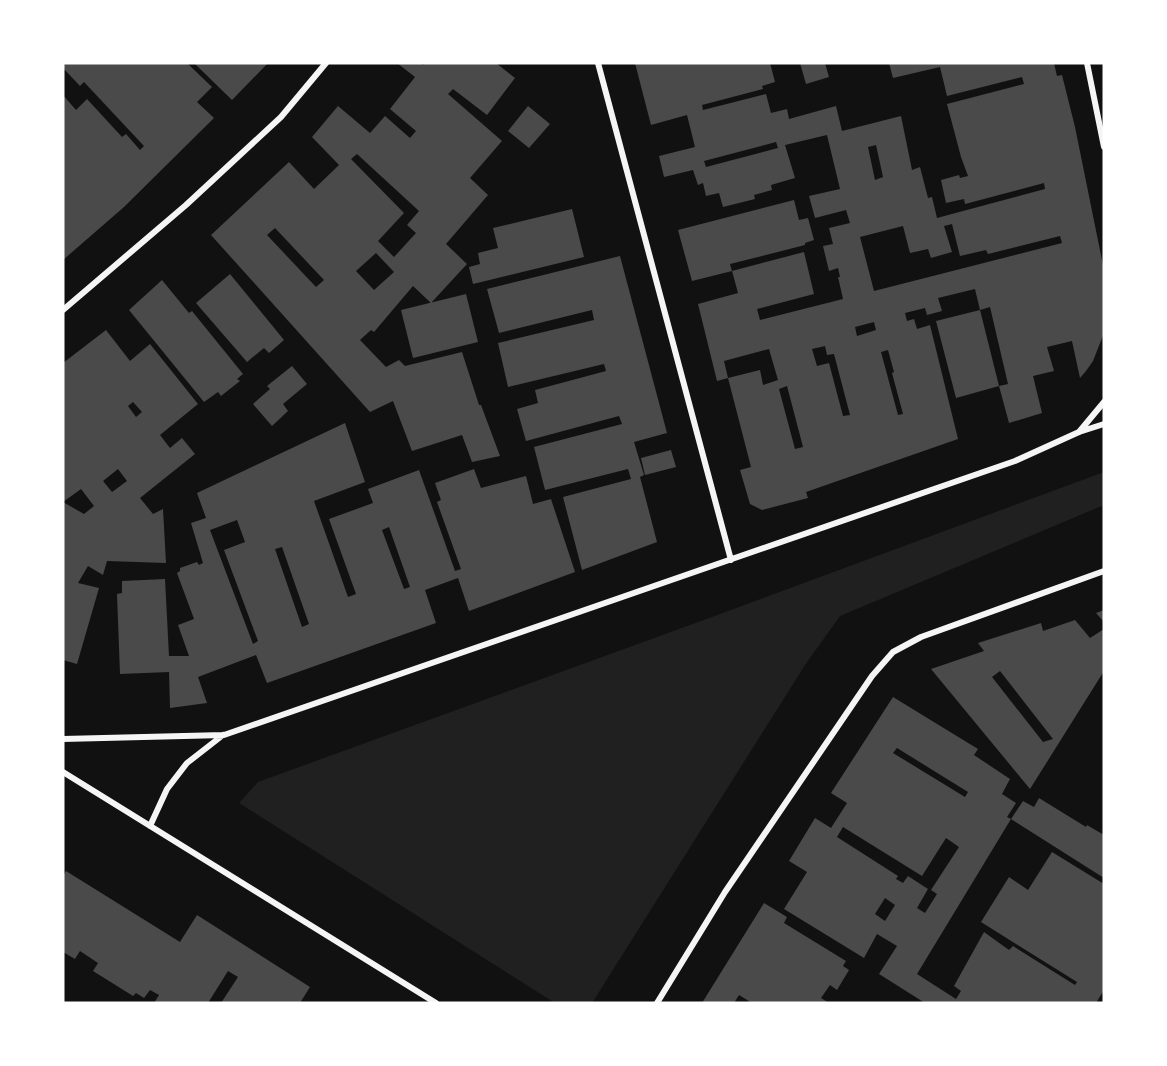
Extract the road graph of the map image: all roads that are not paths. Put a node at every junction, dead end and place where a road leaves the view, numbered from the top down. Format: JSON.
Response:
{"nodes":[{"id":1,"x":326,"y":63,"type":"edge"},
{"id":2,"x":598,"y":63,"type":"edge"},
{"id":3,"x":1087,"y":63,"type":"edge"},
{"id":4,"x":1104,"y":147,"type":"edge"},
{"id":5,"x":63,"y":310,"type":"edge"},
{"id":6,"x":1104,"y":402,"type":"edge"},
{"id":7,"x":1104,"y":424,"type":"edge"},
{"id":8,"x":1079,"y":432,"type":"junction"},
{"id":9,"x":731,"y":560,"type":"junction"},
{"id":10,"x":1104,"y":571,"type":"edge"},
{"id":11,"x":224,"y":735,"type":"junction"},
{"id":12,"x":63,"y":739,"type":"edge"},
{"id":13,"x":63,"y":771,"type":"edge"},
{"id":14,"x":150,"y":826,"type":"junction"},
{"id":15,"x":436,"y":1003,"type":"edge"},
{"id":16,"x":657,"y":1003,"type":"edge"}],
"edges":[{"from":1,"to":5,"type":"street"},
{"from":2,"to":9,"type":"street"},
{"from":3,"to":4,"type":"street"},
{"from":6,"to":8,"type":"street"},
{"from":7,"to":8,"type":"street"},
{"from":8,"to":9,"type":"street"},
{"from":9,"to":11,"type":"street"},
{"from":10,"to":16,"type":"street"},
{"from":11,"to":12,"type":"street"},
{"from":11,"to":14,"type":"street"},
{"from":13,"to":14,"type":"street"},
{"from":14,"to":15,"type":"street"}]}
